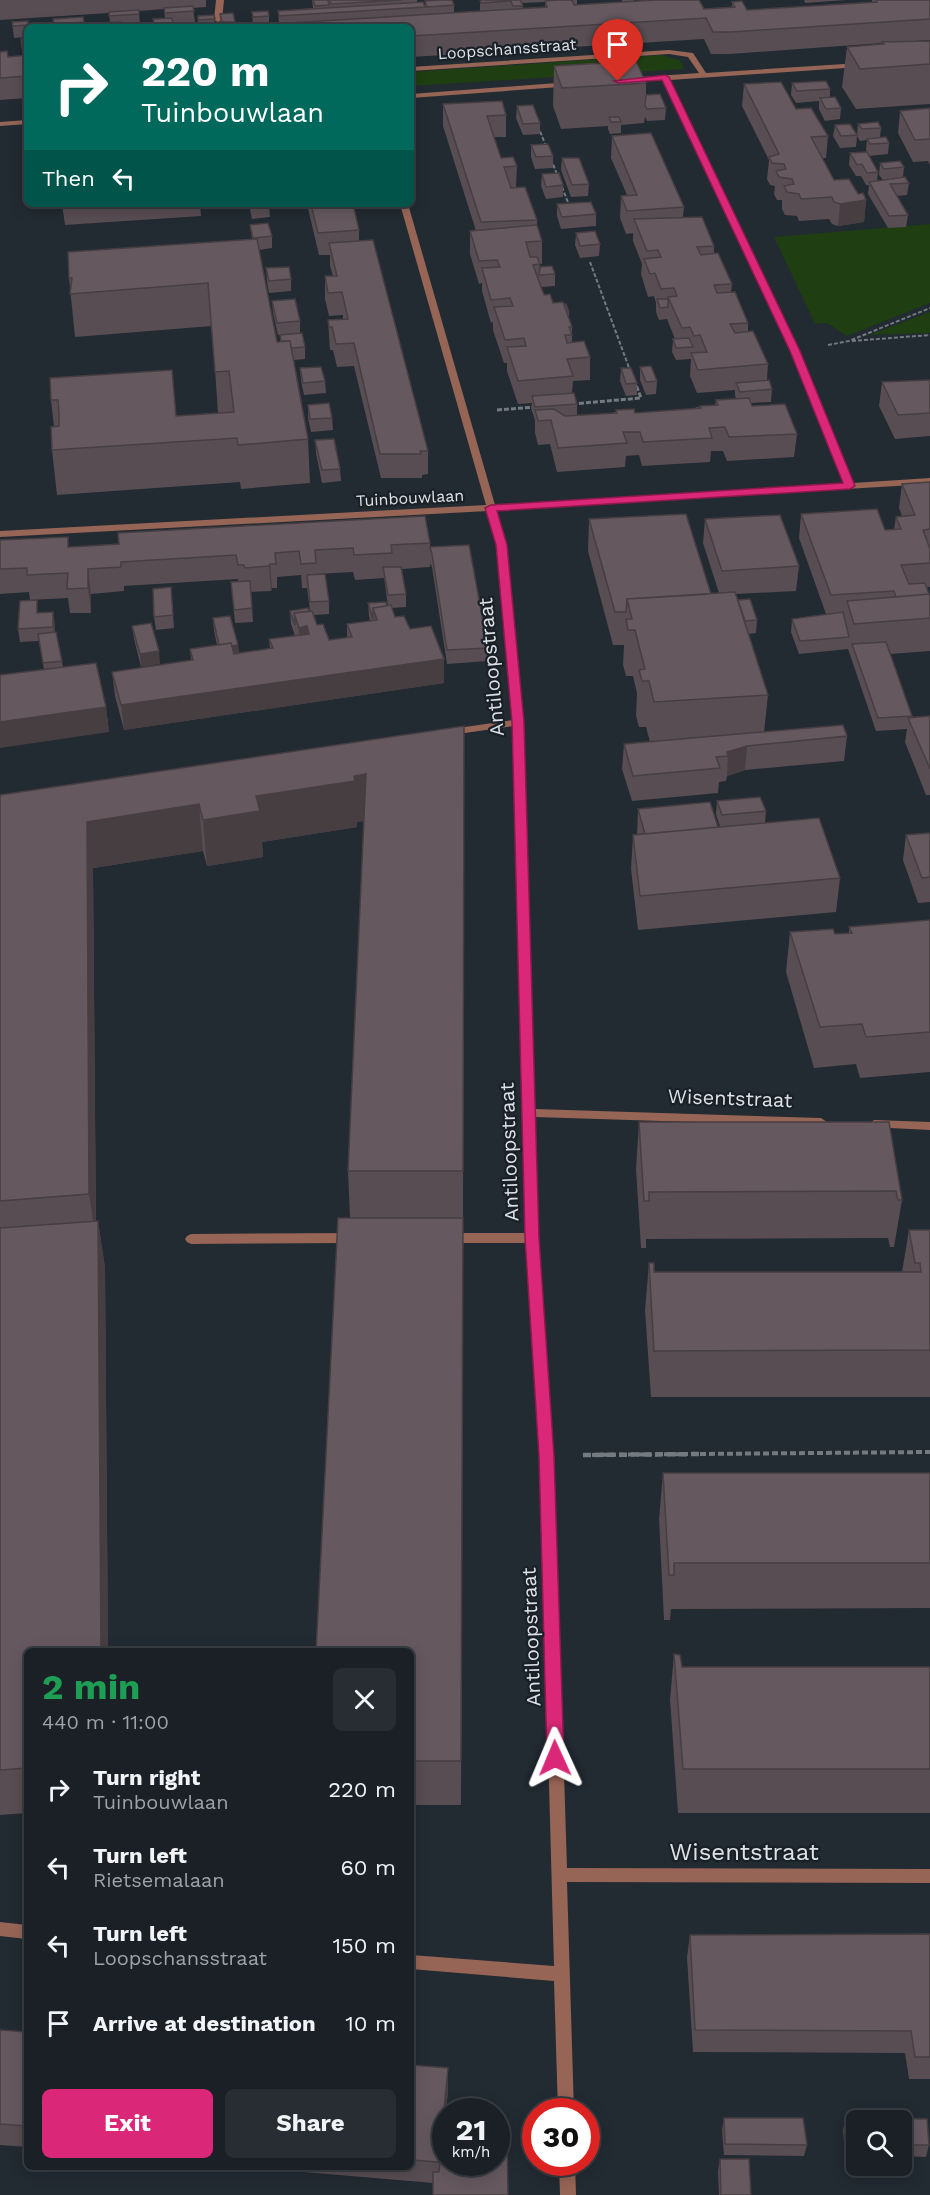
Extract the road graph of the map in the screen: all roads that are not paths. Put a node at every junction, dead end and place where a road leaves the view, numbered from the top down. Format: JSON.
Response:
{"nodes":[{"id":1,"x":220,"y":0,"type":"edge"},
{"id":2,"x":218,"y":20,"type":"edge"},
{"id":3,"x":870,"y":64,"type":"edge"},
{"id":4,"x":414,"y":69,"type":"edge"},
{"id":5,"x":703,"y":74,"type":"junction"},
{"id":6,"x":665,"y":77,"type":"junction"},
{"id":7,"x":618,"y":81,"type":"edge"},
{"id":8,"x":582,"y":83,"type":"edge"},
{"id":9,"x":414,"y":96,"type":"edge"},
{"id":10,"x":24,"y":122,"type":"edge"},
{"id":11,"x":0,"y":124,"type":"edge"},
{"id":12,"x":405,"y":207,"type":"edge"},
{"id":13,"x":930,"y":481,"type":"edge"},
{"id":14,"x":850,"y":486,"type":"junction"},
{"id":15,"x":491,"y":508,"type":"junction"},
{"id":16,"x":0,"y":534,"type":"edge"},
{"id":17,"x":518,"y":722,"type":"junction"},
{"id":18,"x":435,"y":734,"type":"edge"},
{"id":19,"x":529,"y":1113,"type":"junction"},
{"id":20,"x":836,"y":1122,"type":"edge"},
{"id":21,"x":859,"y":1123,"type":"edge"},
{"id":22,"x":930,"y":1125,"type":"edge"},
{"id":23,"x":368,"y":1238,"type":"edge"},
{"id":24,"x":438,"y":1238,"type":"edge"},
{"id":25,"x":532,"y":1238,"type":"junction"},
{"id":26,"x":191,"y":1239,"type":"dead end"},
{"id":27,"x":558,"y":1875,"type":"junction"},
{"id":28,"x":930,"y":1876,"type":"edge"},
{"id":29,"x":0,"y":1929,"type":"edge"},
{"id":30,"x":24,"y":1932,"type":"edge"},
{"id":31,"x":414,"y":1962,"type":"edge"},
{"id":32,"x":561,"y":1974,"type":"junction"},
{"id":33,"x":565,"y":2098,"type":"edge"},
{"id":34,"x":567,"y":2176,"type":"edge"},
{"id":35,"x":568,"y":2195,"type":"edge"}],
"edges":[{"from":1,"to":2,"type":"street"},
{"from":3,"to":5,"type":"street"},
{"from":4,"to":5,"type":"street","name":"Loopschansstraat"},
{"from":5,"to":6,"type":"street"},
{"from":6,"to":7,"type":"street"},
{"from":6,"to":14,"type":"street"},
{"from":8,"to":9,"type":"street"},
{"from":10,"to":11,"type":"street"},
{"from":12,"to":15,"type":"street","name":"Antiloopstraat"},
{"from":13,"to":14,"type":"street","name":"Tuinbouwlaan"},
{"from":14,"to":15,"type":"street","name":"Tuinbouwlaan"},
{"from":15,"to":16,"type":"street","name":"Tuinbouwlaan"},
{"from":15,"to":17,"type":"street","name":"Antiloopstraat"},
{"from":17,"to":18,"type":"street"},
{"from":17,"to":19,"type":"street","name":"Antiloopstraat"},
{"from":19,"to":20,"type":"street","name":"Wisentstraat"},
{"from":19,"to":25,"type":"street","name":"Antiloopstraat"},
{"from":21,"to":22,"type":"street"},
{"from":23,"to":26,"type":"street"},
{"from":24,"to":25,"type":"street"},
{"from":25,"to":27,"type":"street","name":"Antiloopstraat"},
{"from":27,"to":28,"type":"street","name":"Wisentstraat"},
{"from":27,"to":32,"type":"street","name":"Antiloopstraat"},
{"from":29,"to":30,"type":"street"},
{"from":31,"to":32,"type":"street"},
{"from":32,"to":33,"type":"street","name":"Antiloopstraat"},
{"from":34,"to":35,"type":"street"}]}
